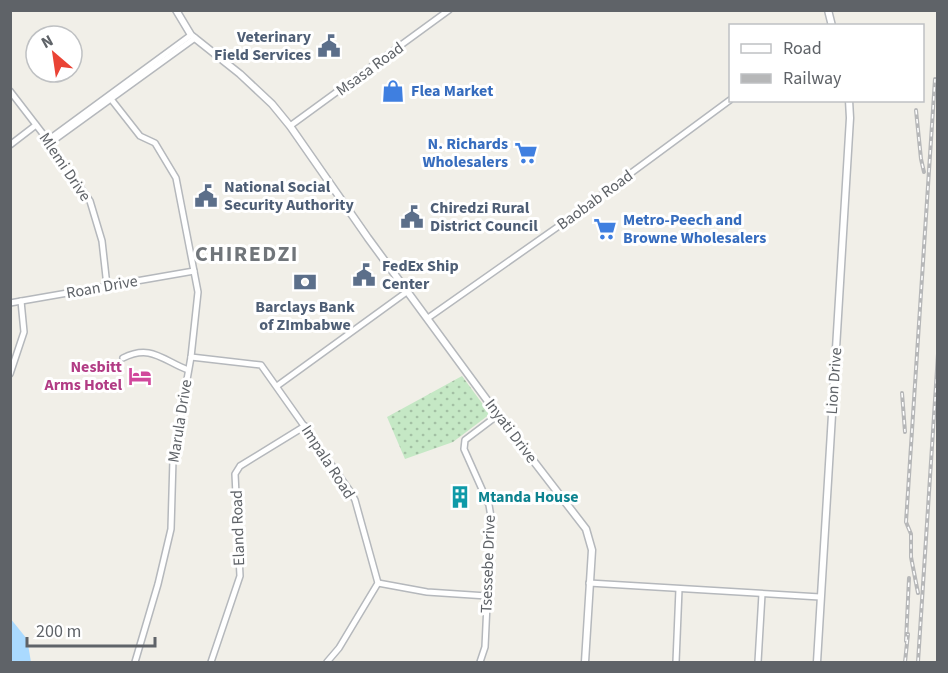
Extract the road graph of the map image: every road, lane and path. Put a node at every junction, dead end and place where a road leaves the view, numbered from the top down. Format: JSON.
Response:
{"nodes":[{"id":1,"x":176,"y":10,"type":"edge"},
{"id":2,"x":449,"y":10,"type":"edge"},
{"id":3,"x":193,"y":37,"type":"junction"},
{"id":4,"x":10,"y":91,"type":"edge"},
{"id":5,"x":111,"y":99,"type":"junction"},
{"id":6,"x":729,"y":101,"type":"edge"},
{"id":7,"x":849,"y":102,"type":"edge"},
{"id":8,"x":36,"y":125,"type":"junction"},
{"id":9,"x":290,"y":126,"type":"junction"},
{"id":10,"x":49,"y":141,"type":"junction"},
{"id":11,"x":10,"y":145,"type":"edge"},
{"id":12,"x":194,"y":271,"type":"junction"},
{"id":13,"x":106,"y":286,"type":"junction"},
{"id":14,"x":408,"y":291,"type":"junction"},
{"id":15,"x":21,"y":302,"type":"junction"},
{"id":16,"x":10,"y":303,"type":"edge"},
{"id":17,"x":428,"y":318,"type":"junction"},
{"id":18,"x":190,"y":357,"type":"junction"},
{"id":19,"x":123,"y":358,"type":"dead end"},
{"id":20,"x":188,"y":370,"type":"junction"},
{"id":21,"x":10,"y":374,"type":"edge"},
{"id":22,"x":277,"y":386,"type":"junction"},
{"id":23,"x":498,"y":415,"type":"junction"},
{"id":24,"x":305,"y":426,"type":"junction"},
{"id":25,"x":378,"y":583,"type":"junction"},
{"id":26,"x":589,"y":584,"type":"junction"},
{"id":27,"x":679,"y":589,"type":"junction"},
{"id":28,"x":762,"y":594,"type":"junction"},
{"id":29,"x":487,"y":596,"type":"junction"},
{"id":30,"x":820,"y":597,"type":"junction"},
{"id":31,"x":135,"y":663,"type":"edge"},
{"id":32,"x":211,"y":663,"type":"edge"},
{"id":33,"x":327,"y":663,"type":"edge"},
{"id":34,"x":480,"y":663,"type":"edge"},
{"id":35,"x":585,"y":663,"type":"edge"},
{"id":36,"x":676,"y":663,"type":"edge"},
{"id":37,"x":758,"y":663,"type":"edge"},
{"id":38,"x":817,"y":663,"type":"edge"}],
"edges":[{"from":1,"to":3,"type":"street"},
{"from":2,"to":9,"type":"street","name":"Msasa Road"},
{"from":3,"to":5,"type":"street"},
{"from":3,"to":9,"type":"street","name":"Inyati Drive"},
{"from":3,"to":10,"type":"street"},
{"from":4,"to":8,"type":"street","name":"Mlemi Drive"},
{"from":5,"to":10,"type":"street"},
{"from":5,"to":12,"type":"street","name":"Marula Drive"},
{"from":6,"to":17,"type":"street","name":"Baobab Road"},
{"from":7,"to":30,"type":"street","name":"Lion Drive"},
{"from":8,"to":10,"type":"street","name":"Mlemi Drive"},
{"from":8,"to":11,"type":"street"},
{"from":9,"to":14,"type":"street","name":"Inyati Drive"},
{"from":10,"to":13,"type":"street","name":"Mlemi Drive"},
{"from":12,"to":13,"type":"street","name":"Roan Drive"},
{"from":12,"to":18,"type":"street","name":"Marula Drive"},
{"from":13,"to":15,"type":"street","name":"Roan Drive"},
{"from":14,"to":17,"type":"street","name":"Inyati Drive"},
{"from":14,"to":22,"type":"street"},
{"from":15,"to":16,"type":"street","name":"Roan Drive"},
{"from":15,"to":21,"type":"street"},
{"from":17,"to":23,"type":"street","name":"Inyati Drive"},
{"from":18,"to":20,"type":"street","name":"Marula Drive"},
{"from":18,"to":22,"type":"street","name":"Impala Road"},
{"from":19,"to":20,"type":"street"},
{"from":20,"to":31,"type":"street","name":"Marula Drive"},
{"from":22,"to":24,"type":"street","name":"Impala Road"},
{"from":23,"to":26,"type":"street","name":"Inyati Drive"},
{"from":23,"to":29,"type":"street","name":"Tsessebe Drive"},
{"from":24,"to":25,"type":"street","name":"Impala Road"},
{"from":24,"to":32,"type":"street","name":"Eland Road"},
{"from":25,"to":29,"type":"street"},
{"from":25,"to":33,"type":"street"},
{"from":26,"to":27,"type":"street"},
{"from":26,"to":35,"type":"street","name":"Inyati Drive"},
{"from":27,"to":28,"type":"street"},
{"from":27,"to":36,"type":"street"},
{"from":28,"to":30,"type":"street"},
{"from":28,"to":37,"type":"street"},
{"from":29,"to":34,"type":"street","name":"Tsessebe Drive"},
{"from":30,"to":38,"type":"street","name":"Lion Drive"}]}
